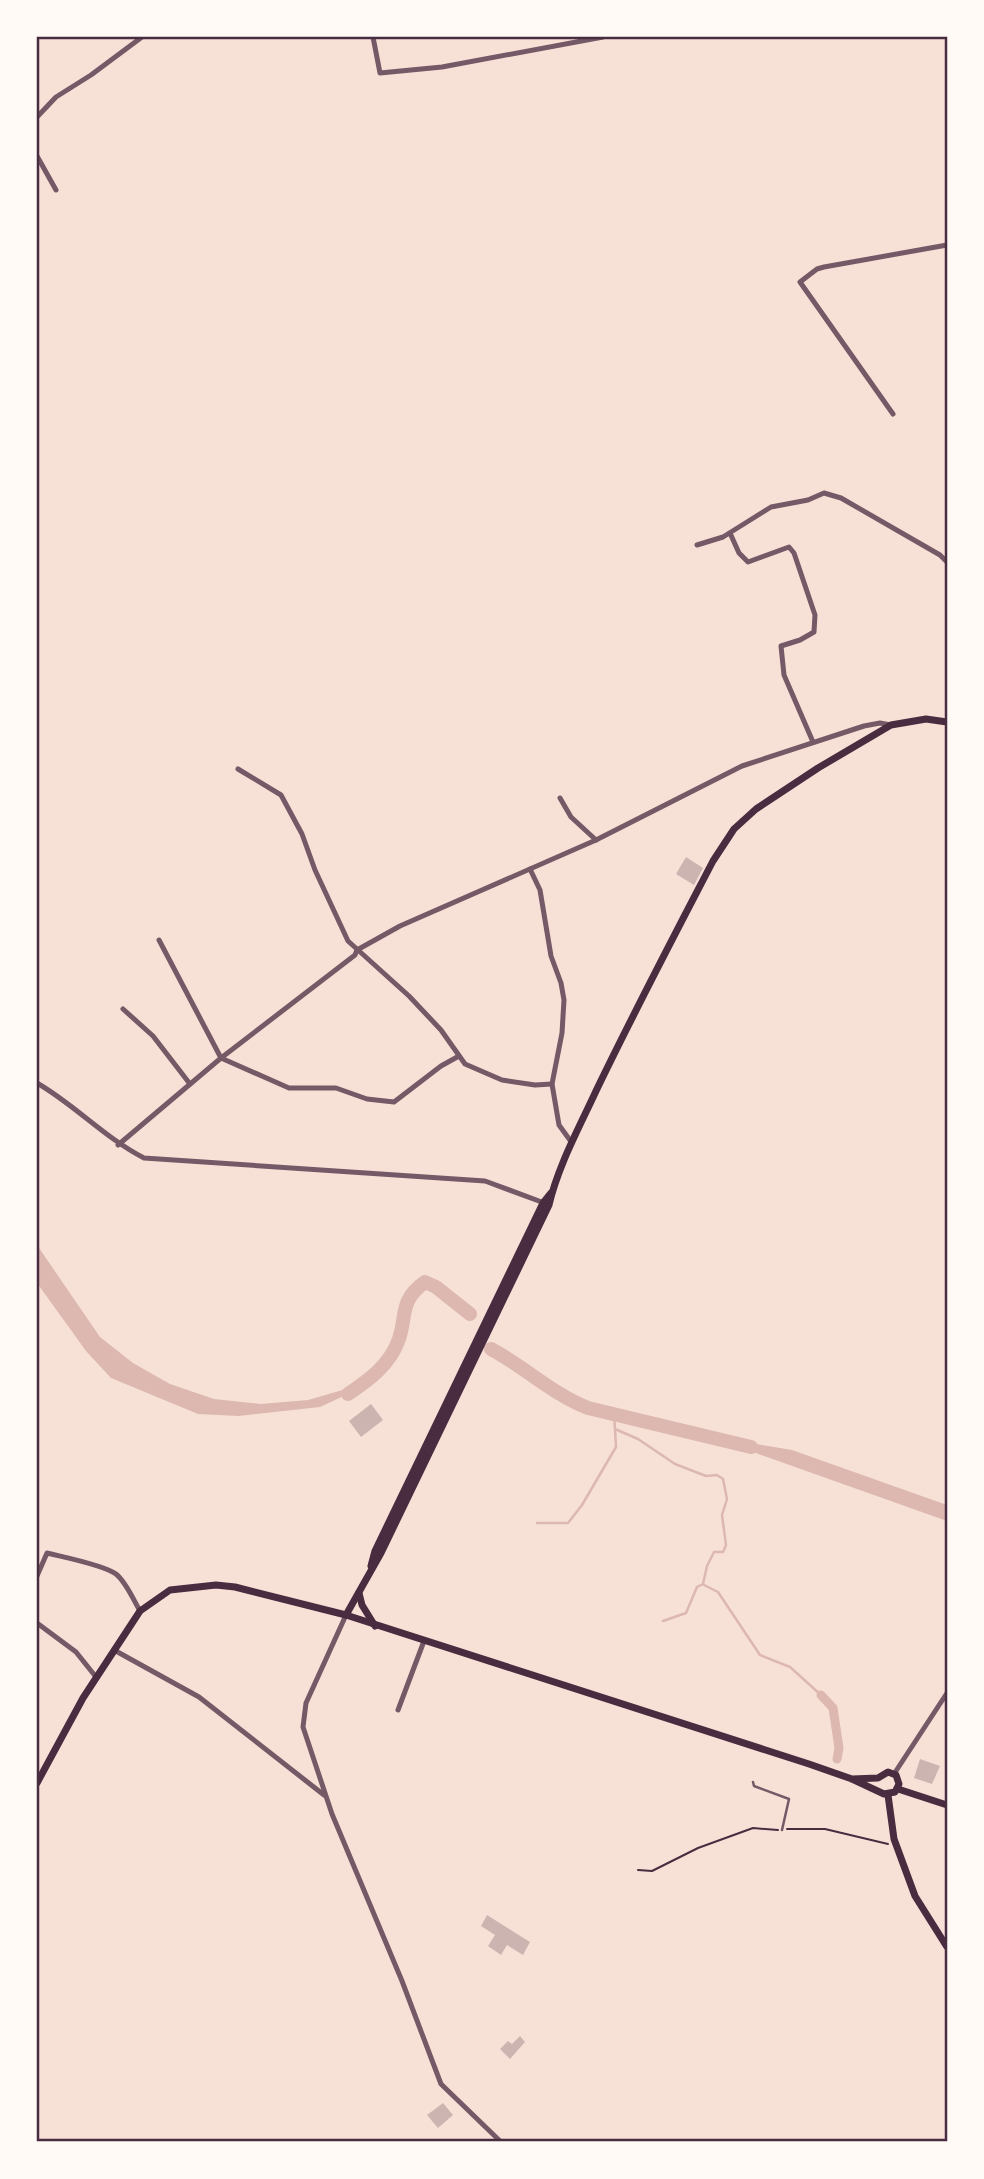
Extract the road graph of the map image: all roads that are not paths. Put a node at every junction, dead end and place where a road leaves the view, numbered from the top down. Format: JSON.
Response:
{"nodes":[{"id":1,"x":142,"y":37,"type":"edge"},
{"id":2,"x":373,"y":37,"type":"edge"},
{"id":3,"x":603,"y":37,"type":"edge"},
{"id":4,"x":37,"y":117,"type":"edge"},
{"id":5,"x":37,"y":156,"type":"edge"},
{"id":6,"x":56,"y":190,"type":"dead end"},
{"id":7,"x":947,"y":245,"type":"edge"},
{"id":8,"x":893,"y":414,"type":"dead end"},
{"id":9,"x":730,"y":533,"type":"junction"},
{"id":10,"x":697,"y":545,"type":"dead end"},
{"id":11,"x":947,"y":562,"type":"edge"},
{"id":12,"x":947,"y":722,"type":"edge"},
{"id":13,"x":891,"y":725,"type":"junction"},
{"id":14,"x":813,"y":742,"type":"junction"},
{"id":15,"x":237,"y":769,"type":"dead end"},
{"id":16,"x":560,"y":798,"type":"dead end"},
{"id":17,"x":596,"y":840,"type":"junction"},
{"id":18,"x":530,"y":869,"type":"junction"},
{"id":19,"x":159,"y":940,"type":"dead end"},
{"id":20,"x":357,"y":950,"type":"junction"},
{"id":21,"x":123,"y":1009,"type":"dead end"},
{"id":22,"x":459,"y":1056,"type":"junction"},
{"id":23,"x":221,"y":1058,"type":"junction"},
{"id":24,"x":37,"y":1083,"type":"edge"},
{"id":25,"x":190,"y":1084,"type":"junction"},
{"id":26,"x":552,"y":1084,"type":"junction"},
{"id":27,"x":572,"y":1143,"type":"junction"},
{"id":28,"x":118,"y":1144,"type":"junction"},
{"id":29,"x":546,"y":1204,"type":"junction"},
{"id":30,"x":37,"y":1576,"type":"edge"},
{"id":31,"x":359,"y":1593,"type":"junction"},
{"id":32,"x":140,"y":1611,"type":"junction"},
{"id":33,"x":346,"y":1615,"type":"junction"},
{"id":34,"x":37,"y":1623,"type":"edge"},
{"id":35,"x":376,"y":1626,"type":"junction"},
{"id":36,"x":424,"y":1641,"type":"junction"},
{"id":37,"x":114,"y":1650,"type":"junction"},
{"id":38,"x":96,"y":1677,"type":"junction"},
{"id":39,"x":947,"y":1693,"type":"edge"},
{"id":40,"x":398,"y":1710,"type":"dead end"},
{"id":41,"x":894,"y":1774,"type":"junction"},
{"id":42,"x":878,"y":1778,"type":"junction"},
{"id":43,"x":852,"y":1779,"type":"junction"},
{"id":44,"x":753,"y":1782,"type":"dead end"},
{"id":45,"x":37,"y":1783,"type":"edge"},
{"id":46,"x":898,"y":1789,"type":"junction"},
{"id":47,"x":884,"y":1794,"type":"junction"},
{"id":48,"x":326,"y":1796,"type":"junction"},
{"id":49,"x":947,"y":1805,"type":"edge"},
{"id":50,"x":782,"y":1830,"type":"road end"},
{"id":51,"x":947,"y":1947,"type":"edge"},
{"id":52,"x":501,"y":2142,"type":"edge"}],
"edges":[{"from":1,"to":4,"type":"street"},
{"from":2,"to":3,"type":"street"},
{"from":5,"to":6,"type":"street"},
{"from":7,"to":8,"type":"street"},
{"from":9,"to":10,"type":"street"},
{"from":9,"to":11,"type":"street"},
{"from":9,"to":14,"type":"street"},
{"from":12,"to":13,"type":"main road"},
{"from":13,"to":14,"type":"street"},
{"from":13,"to":27,"type":"main road"},
{"from":14,"to":17,"type":"street"},
{"from":15,"to":20,"type":"street"},
{"from":16,"to":17,"type":"street"},
{"from":17,"to":18,"type":"street"},
{"from":18,"to":20,"type":"street"},
{"from":18,"to":26,"type":"street"},
{"from":19,"to":23,"type":"street"},
{"from":20,"to":22,"type":"street"},
{"from":20,"to":23,"type":"street"},
{"from":21,"to":25,"type":"street"},
{"from":22,"to":23,"type":"street"},
{"from":22,"to":26,"type":"street"},
{"from":23,"to":25,"type":"street"},
{"from":24,"to":28,"type":"street"},
{"from":25,"to":28,"type":"street"},
{"from":26,"to":27,"type":"street"},
{"from":27,"to":29,"type":"main road"},
{"from":28,"to":29,"type":"street"},
{"from":29,"to":31,"type":"main road"},
{"from":30,"to":32,"type":"street"},
{"from":31,"to":33,"type":"main road"},
{"from":31,"to":35,"type":"main road"},
{"from":32,"to":33,"type":"main road"},
{"from":32,"to":37,"type":"main road"},
{"from":33,"to":35,"type":"main road"},
{"from":33,"to":48,"type":"street"},
{"from":34,"to":38,"type":"street"},
{"from":35,"to":36,"type":"main road"},
{"from":36,"to":40,"type":"street"},
{"from":36,"to":43,"type":"main road"},
{"from":37,"to":38,"type":"main road"},
{"from":37,"to":48,"type":"street"},
{"from":38,"to":45,"type":"main road"},
{"from":39,"to":41,"type":"street"},
{"from":41,"to":42,"type":"main road"},
{"from":41,"to":46,"type":"main road"},
{"from":42,"to":43,"type":"main road"},
{"from":42,"to":47,"type":"main road"},
{"from":43,"to":47,"type":"main road"},
{"from":44,"to":50,"type":"lane"},
{"from":46,"to":47,"type":"main road"},
{"from":46,"to":49,"type":"main road"},
{"from":47,"to":51,"type":"main road"},
{"from":48,"to":52,"type":"street"}]}
